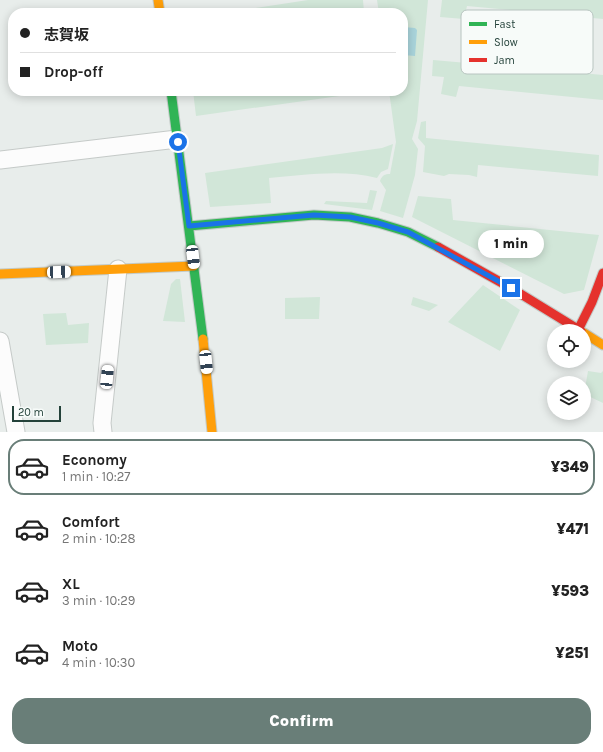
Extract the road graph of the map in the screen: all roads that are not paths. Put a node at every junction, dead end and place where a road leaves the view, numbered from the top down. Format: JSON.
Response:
{"nodes":[{"id":1,"x":172,"y":96,"type":"edge"},
{"id":2,"x":177,"y":139,"type":"junction"},
{"id":3,"x":0,"y":160,"type":"edge"},
{"id":4,"x":189,"y":226,"type":"junction"},
{"id":5,"x":194,"y":266,"type":"junction"},
{"id":6,"x":118,"y":269,"type":"junction"},
{"id":7,"x":603,"y":273,"type":"edge"},
{"id":8,"x":0,"y":274,"type":"edge"},
{"id":9,"x":570,"y":324,"type":"edge"},
{"id":10,"x":584,"y":324,"type":"edge"},
{"id":11,"x":591,"y":337,"type":"edge"},
{"id":12,"x":0,"y":341,"type":"edge"},
{"id":13,"x":603,"y":345,"type":"edge"},
{"id":14,"x":16,"y":432,"type":"edge"},
{"id":15,"x":103,"y":432,"type":"edge"},
{"id":16,"x":212,"y":432,"type":"edge"}],
"edges":[{"from":1,"to":2,"type":"street"},
{"from":2,"to":3,"type":"street"},
{"from":2,"to":4,"type":"street"},
{"from":4,"to":5,"type":"street"},
{"from":4,"to":9,"type":"street"},
{"from":5,"to":6,"type":"street"},
{"from":5,"to":16,"type":"street"},
{"from":6,"to":8,"type":"street"},
{"from":6,"to":15,"type":"street"},
{"from":7,"to":10,"type":"street"},
{"from":11,"to":13,"type":"street"},
{"from":12,"to":14,"type":"street"}]}
